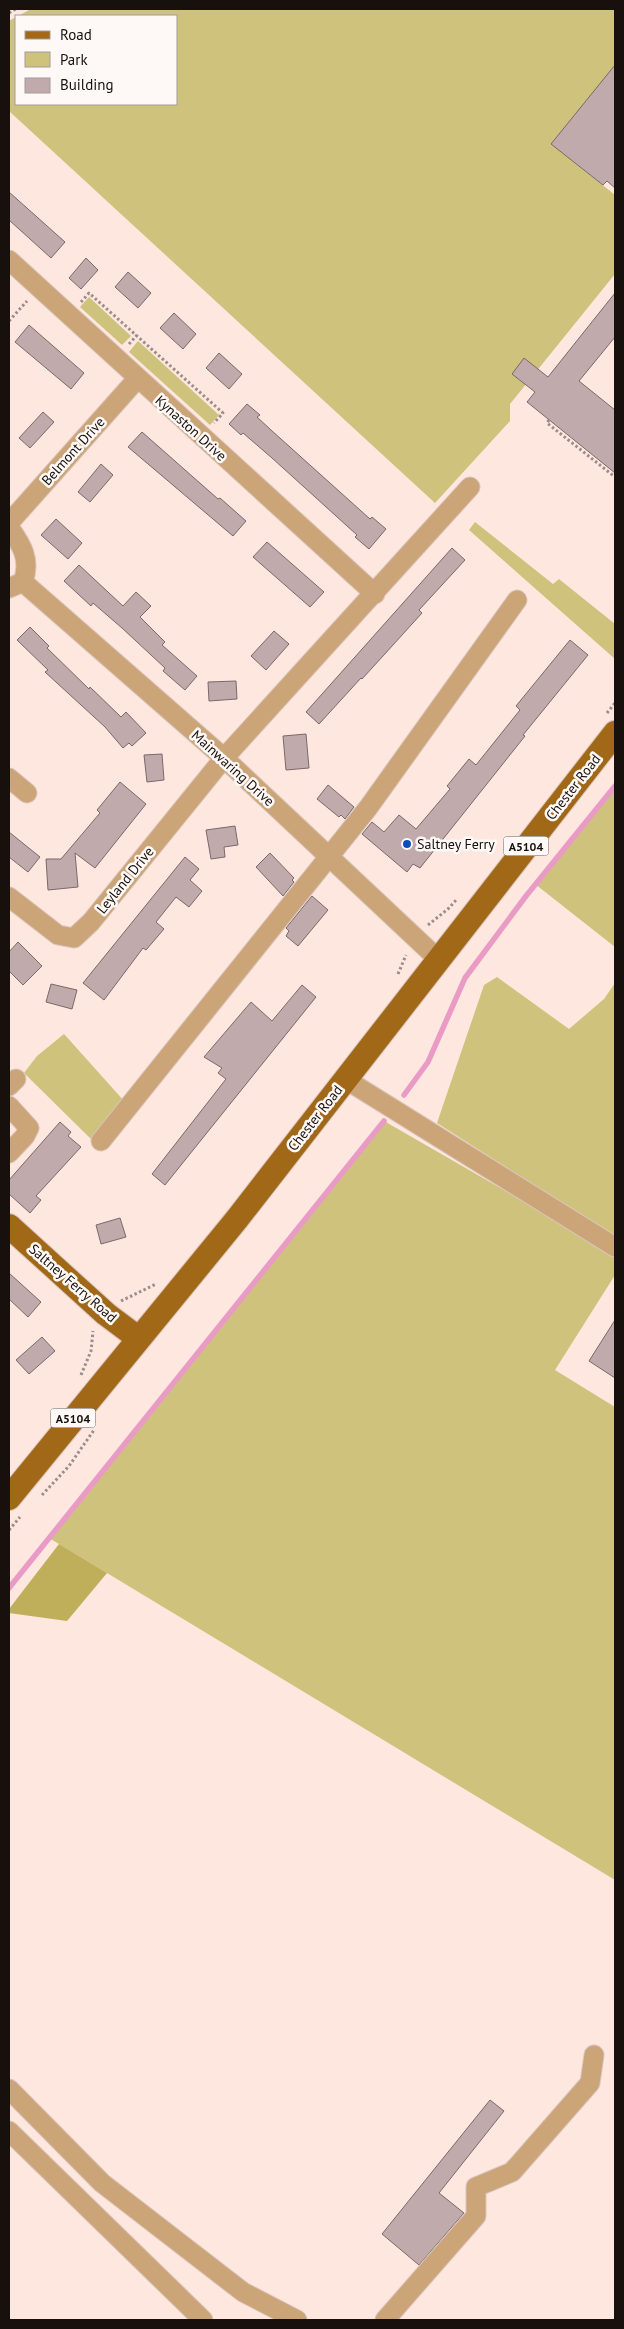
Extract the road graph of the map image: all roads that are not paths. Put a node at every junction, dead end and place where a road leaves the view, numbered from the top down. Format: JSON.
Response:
{"nodes":[{"id":1,"x":9,"y":260,"type":"edge"},
{"id":2,"x":137,"y":379,"type":"junction"},
{"id":3,"x":470,"y":488,"type":"dead end"},
{"id":4,"x":9,"y":523,"type":"edge"},
{"id":5,"x":9,"y":527,"type":"edge"},
{"id":6,"x":16,"y":585,"type":"edge"},
{"id":7,"x":376,"y":594,"type":"junction"},
{"id":8,"x":517,"y":600,"type":"dead end"},
{"id":9,"x":609,"y":726,"type":"edge"},
{"id":10,"x":224,"y":758,"type":"junction"},
{"id":11,"x":9,"y":778,"type":"edge"},
{"id":12,"x":27,"y":793,"type":"dead end"},
{"id":13,"x":329,"y":857,"type":"junction"},
{"id":14,"x":9,"y":897,"type":"edge"},
{"id":15,"x":438,"y":959,"type":"junction"},
{"id":16,"x":345,"y":1079,"type":"junction"},
{"id":17,"x":13,"y":1111,"type":"edge"},
{"id":18,"x":101,"y":1141,"type":"dead end"},
{"id":19,"x":9,"y":1153,"type":"edge"},
{"id":20,"x":9,"y":1226,"type":"edge"},
{"id":21,"x":615,"y":1247,"type":"edge"},
{"id":22,"x":138,"y":1338,"type":"junction"},
{"id":23,"x":9,"y":1498,"type":"edge"},
{"id":24,"x":594,"y":2055,"type":"dead end"},
{"id":25,"x":9,"y":2089,"type":"edge"},
{"id":26,"x":9,"y":2131,"type":"edge"},
{"id":27,"x":202,"y":2320,"type":"edge"},
{"id":28,"x":297,"y":2320,"type":"edge"},
{"id":29,"x":385,"y":2320,"type":"edge"}],
"edges":[{"from":1,"to":2,"type":"street","name":"Kynaston Drive"},
{"from":2,"to":4,"type":"street","name":"Belmont Drive"},
{"from":2,"to":7,"type":"street","name":"Kynaston Drive"},
{"from":3,"to":7,"type":"street"},
{"from":5,"to":6,"type":"street"},
{"from":6,"to":10,"type":"street","name":"Mainwaring Drive"},
{"from":7,"to":10,"type":"street"},
{"from":8,"to":13,"type":"street"},
{"from":9,"to":15,"type":"main road","name":"Chester Road","number":"A5104"},
{"from":10,"to":13,"type":"street","name":"Mainwaring Drive"},
{"from":10,"to":14,"type":"street","name":"Leyland Drive"},
{"from":11,"to":12,"type":"street"},
{"from":13,"to":15,"type":"street","name":"Mainwaring Drive"},
{"from":13,"to":18,"type":"street"},
{"from":15,"to":16,"type":"main road","name":"Chester Road","number":"A5104"},
{"from":16,"to":21,"type":"street"},
{"from":16,"to":22,"type":"main road","name":"Chester Road","number":"A5104"},
{"from":17,"to":19,"type":"street"},
{"from":20,"to":22,"type":"main road","name":"Saltney Ferry Road"},
{"from":22,"to":23,"type":"main road","name":"Chester Road","number":"A5104"},
{"from":24,"to":29,"type":"street"},
{"from":25,"to":28,"type":"street"},
{"from":26,"to":27,"type":"street"}]}
